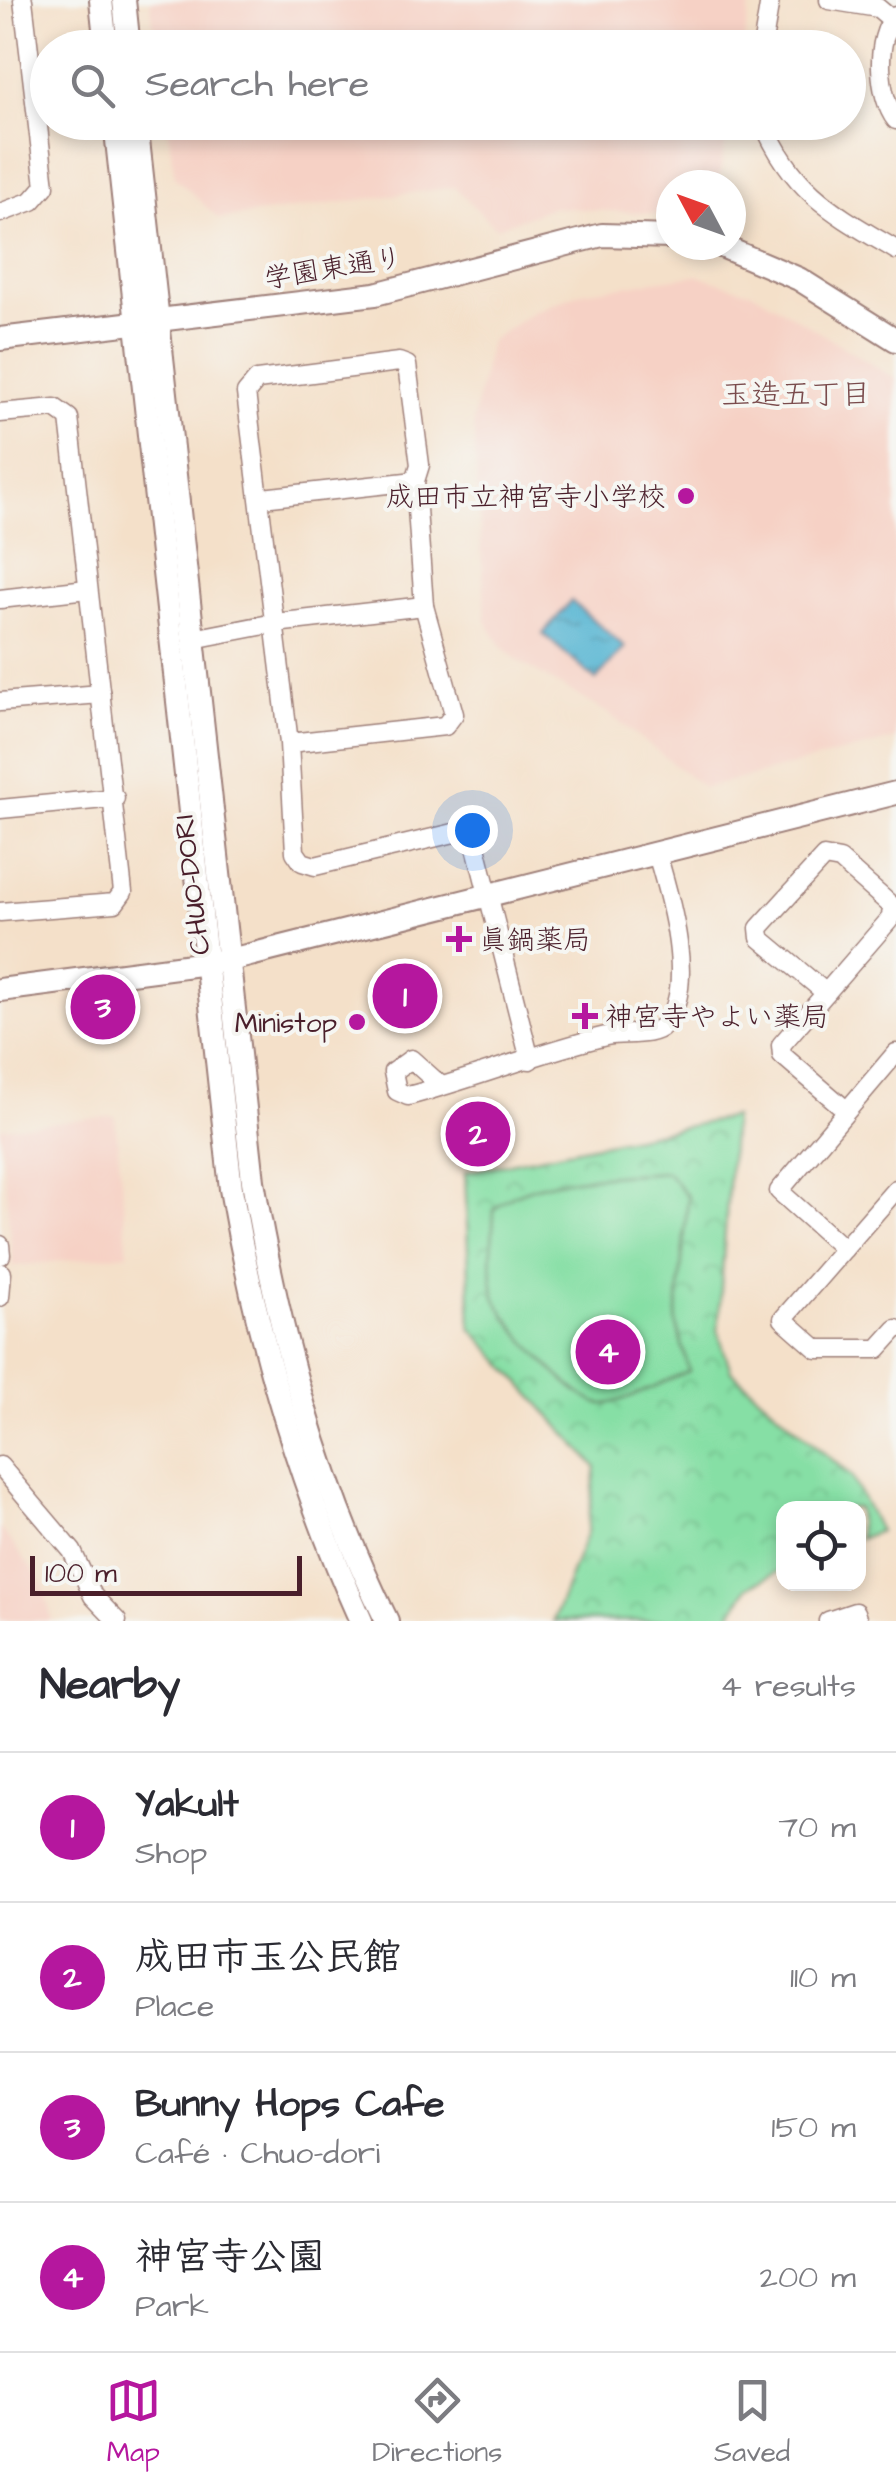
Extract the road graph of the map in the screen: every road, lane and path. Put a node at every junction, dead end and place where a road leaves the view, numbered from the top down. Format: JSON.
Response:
{"nodes":[{"id":1,"x":23,"y":0,"type":"edge"},
{"id":2,"x":101,"y":0,"type":"edge"},
{"id":3,"x":124,"y":0,"type":"edge"},
{"id":4,"x":770,"y":0,"type":"edge"},
{"id":5,"x":830,"y":0,"type":"edge"},
{"id":6,"x":893,"y":18,"type":"edge"},
{"id":7,"x":104,"y":30,"type":"edge"},
{"id":8,"x":126,"y":30,"type":"edge"},
{"id":9,"x":765,"y":30,"type":"edge"},
{"id":10,"x":30,"y":59,"type":"edge"},
{"id":11,"x":896,"y":120,"type":"edge"},
{"id":12,"x":40,"y":140,"type":"edge"},
{"id":13,"x":117,"y":140,"type":"edge"},
{"id":14,"x":137,"y":140,"type":"edge"},
{"id":15,"x":772,"y":140,"type":"edge"},
{"id":16,"x":0,"y":212,"type":"edge"},
{"id":17,"x":656,"y":237,"type":"edge"},
{"id":18,"x":896,"y":250,"type":"edge"},
{"id":19,"x":746,"y":256,"type":"edge"},
{"id":20,"x":146,"y":324,"type":"junction"},
{"id":21,"x":0,"y":339,"type":"edge"},
{"id":22,"x":896,"y":340,"type":"edge"},
{"id":23,"x":0,"y":412,"type":"edge"},
{"id":24,"x":416,"y":480,"type":"junction"},
{"id":25,"x":262,"y":498,"type":"junction"},
{"id":26,"x":87,"y":589,"type":"junction"},
{"id":27,"x":0,"y":599,"type":"edge"},
{"id":28,"x":424,"y":606,"type":"junction"},
{"id":29,"x":275,"y":622,"type":"junction"},
{"id":30,"x":193,"y":639,"type":"junction"},
{"id":31,"x":101,"y":694,"type":"junction"},
{"id":32,"x":0,"y":702,"type":"edge"},
{"id":33,"x":289,"y":743,"type":"junction"},
{"id":34,"x":115,"y":798,"type":"junction"},
{"id":35,"x":895,"y":798,"type":"edge"},
{"id":36,"x":0,"y":810,"type":"edge"},
{"id":37,"x":658,"y":854,"type":"junction"},
{"id":38,"x":489,"y":896,"type":"junction"},
{"id":39,"x":895,"y":906,"type":"edge"},
{"id":40,"x":0,"y":912,"type":"edge"},
{"id":41,"x":230,"y":960,"type":"junction"},
{"id":42,"x":204,"y":966,"type":"junction"},
{"id":43,"x":0,"y":990,"type":"edge"},
{"id":44,"x":826,"y":993,"type":"junction"},
{"id":45,"x":896,"y":1053,"type":"edge"},
{"id":46,"x":530,"y":1060,"type":"junction"},
{"id":47,"x":439,"y":1084,"type":"dead end"},
{"id":48,"x":846,"y":1110,"type":"junction"},
{"id":49,"x":896,"y":1189,"type":"edge"},
{"id":50,"x":0,"y":1244,"type":"edge"},
{"id":51,"x":844,"y":1249,"type":"junction"},
{"id":52,"x":1,"y":1264,"type":"edge"},
{"id":53,"x":0,"y":1297,"type":"edge"},
{"id":54,"x":896,"y":1329,"type":"edge"},
{"id":55,"x":0,"y":1466,"type":"edge"},
{"id":56,"x":376,"y":1619,"type":"edge"},
{"id":57,"x":117,"y":1621,"type":"edge"},
{"id":58,"x":828,"y":1621,"type":"edge"},
{"id":59,"x":858,"y":1621,"type":"edge"}],
"edges":[{"from":1,"to":10,"type":"street"},
{"from":2,"to":7,"type":"street"},
{"from":3,"to":8,"type":"street"},
{"from":4,"to":9,"type":"street"},
{"from":5,"to":6,"type":"street"},
{"from":6,"to":11,"type":"street"},
{"from":12,"to":16,"type":"street"},
{"from":13,"to":20,"type":"street","name":"CHUO-DORI"},
{"from":14,"to":20,"type":"street","name":"CHUO-DORI"},
{"from":15,"to":18,"type":"street"},
{"from":17,"to":20,"type":"street","name":"学園東通り"},
{"from":19,"to":22,"type":"street"},
{"from":20,"to":21,"type":"street","name":"学園東通り"},
{"from":20,"to":30,"type":"street","name":"CHUO-DORI"},
{"from":20,"to":42,"type":"street","name":"CHUO-DORI"},
{"from":23,"to":26,"type":"street"},
{"from":24,"to":25,"type":"street"},
{"from":24,"to":25,"type":"street"},
{"from":24,"to":28,"type":"street"},
{"from":25,"to":29,"type":"street"},
{"from":26,"to":27,"type":"street"},
{"from":26,"to":31,"type":"street"},
{"from":28,"to":29,"type":"street"},
{"from":28,"to":33,"type":"street"},
{"from":29,"to":30,"type":"street"},
{"from":29,"to":33,"type":"street"},
{"from":30,"to":41,"type":"street","name":"CHUO-DORI"},
{"from":31,"to":32,"type":"street"},
{"from":31,"to":34,"type":"street"},
{"from":33,"to":38,"type":"street"},
{"from":34,"to":36,"type":"street"},
{"from":34,"to":40,"type":"street"},
{"from":35,"to":37,"type":"street"},
{"from":37,"to":38,"type":"street"},
{"from":37,"to":46,"type":"street"},
{"from":38,"to":41,"type":"street"},
{"from":38,"to":46,"type":"street"},
{"from":39,"to":44,"type":"street"},
{"from":39,"to":44,"type":"street"},
{"from":41,"to":42,"type":"street"},
{"from":41,"to":56,"type":"street","name":"CHUO-DORI"},
{"from":42,"to":43,"type":"street"},
{"from":42,"to":56,"type":"street","name":"CHUO-DORI"},
{"from":44,"to":48,"type":"street"},
{"from":45,"to":48,"type":"street"},
{"from":46,"to":47,"type":"street"},
{"from":48,"to":51,"type":"street"},
{"from":49,"to":51,"type":"street"},
{"from":50,"to":52,"type":"street"},
{"from":51,"to":54,"type":"street"},
{"from":52,"to":53,"type":"street"},
{"from":55,"to":57,"type":"street"},
{"from":58,"to":59,"type":"street"}]}
